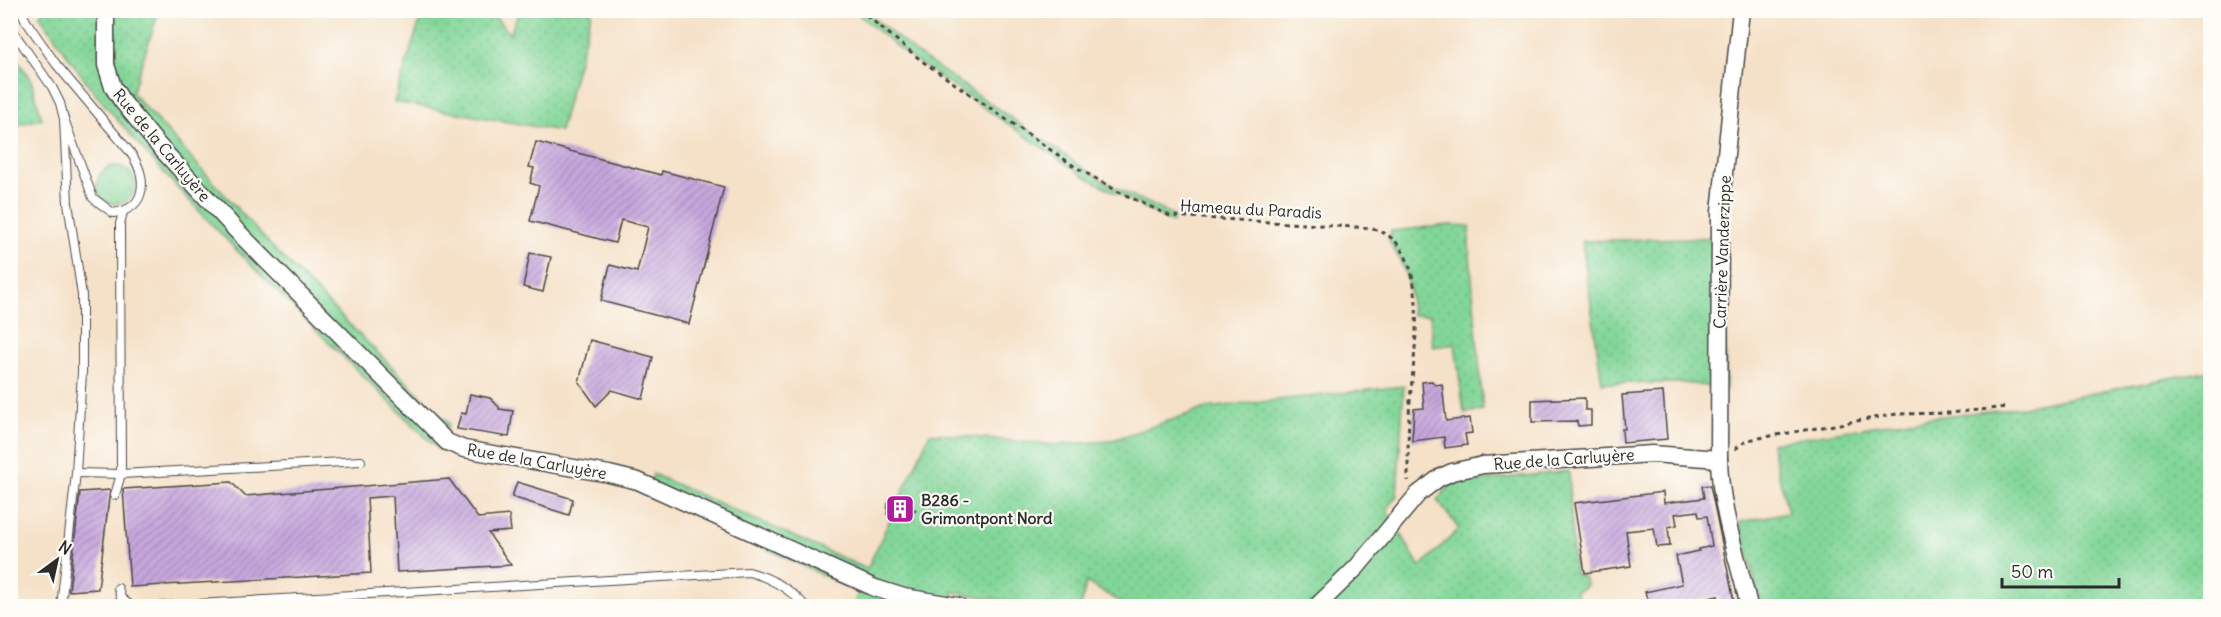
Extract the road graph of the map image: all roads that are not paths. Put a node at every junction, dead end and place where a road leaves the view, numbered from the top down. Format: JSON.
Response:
{"nodes":[{"id":1,"x":21,"y":10,"type":"edge"},
{"id":2,"x":106,"y":10,"type":"edge"},
{"id":3,"x":1741,"y":10,"type":"edge"},
{"id":4,"x":10,"y":27,"type":"edge"},
{"id":5,"x":64,"y":119,"type":"junction"},
{"id":6,"x":123,"y":212,"type":"junction"},
{"id":7,"x":1719,"y":459,"type":"junction"},
{"id":8,"x":361,"y":461,"type":"dead end"},
{"id":9,"x":76,"y":472,"type":"junction"},
{"id":10,"x":121,"y":474,"type":"junction"},
{"id":11,"x":115,"y":495,"type":"dead end"},
{"id":12,"x":118,"y":588,"type":"dead end"},
{"id":13,"x":61,"y":606,"type":"edge"},
{"id":14,"x":131,"y":606,"type":"edge"},
{"id":15,"x":162,"y":606,"type":"edge"},
{"id":16,"x":804,"y":606,"type":"edge"},
{"id":17,"x":958,"y":606,"type":"edge"},
{"id":18,"x":1317,"y":606,"type":"edge"},
{"id":19,"x":1749,"y":606,"type":"edge"}],
"edges":[{"from":1,"to":6,"type":"lane"},
{"from":2,"to":17,"type":"street","name":"Rue de la Carluyère"},
{"from":3,"to":7,"type":"street","name":"Carrière Vanderzippe"},
{"from":4,"to":5,"type":"lane"},
{"from":5,"to":6,"type":"lane"},
{"from":5,"to":9,"type":"lane"},
{"from":6,"to":10,"type":"lane"},
{"from":7,"to":18,"type":"street","name":"Rue de la Carluyère"},
{"from":7,"to":19,"type":"street"},
{"from":8,"to":10,"type":"lane"},
{"from":9,"to":10,"type":"lane"},
{"from":9,"to":13,"type":"lane"},
{"from":10,"to":11,"type":"lane"},
{"from":12,"to":14,"type":"lane"},
{"from":15,"to":16,"type":"lane"}]}
